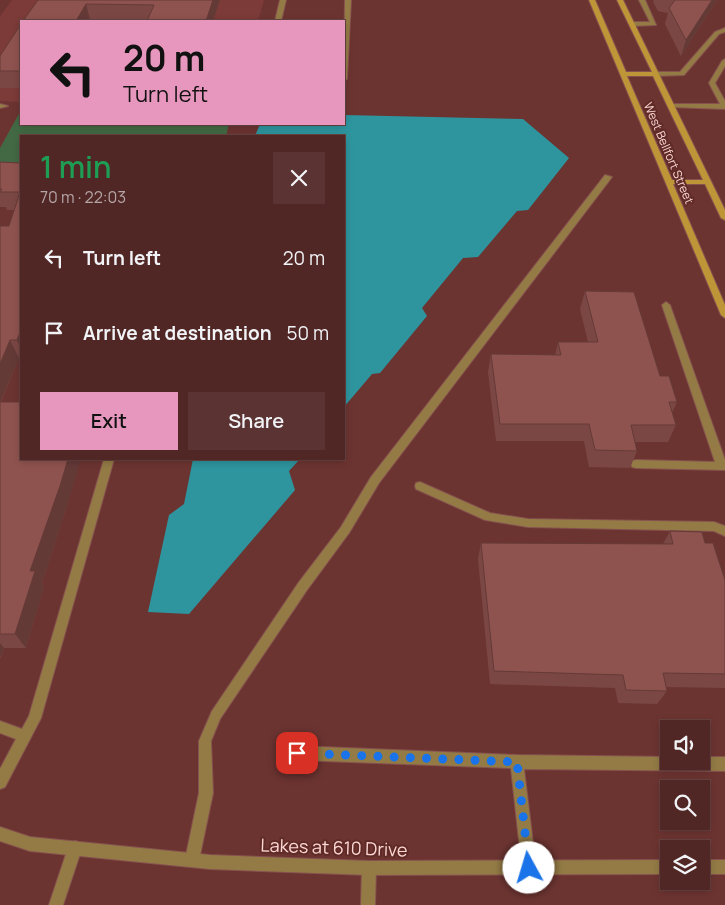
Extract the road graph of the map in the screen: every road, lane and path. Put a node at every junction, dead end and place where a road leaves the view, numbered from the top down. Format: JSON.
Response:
{"nodes":[{"id":1,"x":283,"y":0,"type":"edge"},
{"id":2,"x":348,"y":0,"type":"edge"},
{"id":3,"x":592,"y":0,"type":"edge"},
{"id":4,"x":620,"y":0,"type":"edge"},
{"id":5,"x":642,"y":0,"type":"edge"},
{"id":6,"x":278,"y":20,"type":"edge"},
{"id":7,"x":632,"y":24,"type":"junction"},
{"id":8,"x":725,"y":30,"type":"edge"},
{"id":9,"x":713,"y":37,"type":"junction"},
{"id":10,"x":725,"y":40,"type":"edge"},
{"id":11,"x":345,"y":59,"type":"edge"},
{"id":12,"x":725,"y":61,"type":"edge"},
{"id":13,"x":623,"y":74,"type":"junction"},
{"id":14,"x":655,"y":74,"type":"junction"},
{"id":15,"x":672,"y":106,"type":"junction"},
{"id":16,"x":725,"y":107,"type":"edge"},
{"id":17,"x":608,"y":177,"type":"dead end"},
{"id":18,"x":669,"y":182,"type":"junction"},
{"id":19,"x":708,"y":182,"type":"junction"},
{"id":20,"x":721,"y":201,"type":"edge"},
{"id":21,"x":725,"y":218,"type":"edge"},
{"id":22,"x":666,"y":305,"type":"dead end"},
{"id":23,"x":725,"y":315,"type":"edge"},
{"id":24,"x":109,"y":460,"type":"edge"},
{"id":25,"x":636,"y":464,"type":"edge"},
{"id":26,"x":724,"y":466,"type":"edge"},
{"id":27,"x":420,"y":486,"type":"dead end"},
{"id":28,"x":725,"y":531,"type":"edge"},
{"id":29,"x":0,"y":727,"type":"edge"},
{"id":30,"x":25,"y":736,"type":"junction"},
{"id":31,"x":297,"y":753,"type":"dead end"},
{"id":32,"x":517,"y":762,"type":"junction"},
{"id":33,"x":725,"y":764,"type":"edge"},
{"id":34,"x":0,"y":782,"type":"edge"},
{"id":35,"x":0,"y":834,"type":"edge"},
{"id":36,"x":75,"y":848,"type":"junction"},
{"id":37,"x":192,"y":860,"type":"junction"},
{"id":38,"x":660,"y":867,"type":"edge"},
{"id":39,"x":710,"y":867,"type":"edge"},
{"id":40,"x":725,"y":867,"type":"edge"},
{"id":41,"x":369,"y":868,"type":"junction"},
{"id":42,"x":529,"y":868,"type":"junction"},
{"id":43,"x":56,"y":905,"type":"edge"},
{"id":44,"x":368,"y":905,"type":"edge"}],
"edges":[{"from":1,"to":6,"type":"street"},
{"from":2,"to":11,"type":"street"},
{"from":3,"to":13,"type":"main road","name":"West Bellfort Street"},
{"from":4,"to":7,"type":"main road","name":"West Bellfort Street"},
{"from":5,"to":7,"type":"street"},
{"from":7,"to":14,"type":"main road","name":"West Bellfort Street"},
{"from":8,"to":9,"type":"street"},
{"from":9,"to":10,"type":"street"},
{"from":9,"to":14,"type":"street"},
{"from":12,"to":16,"type":"street"},
{"from":13,"to":14,"type":"main road"},
{"from":13,"to":18,"type":"main road","name":"West Bellfort Street"},
{"from":14,"to":15,"type":"main road","name":"West Bellfort Street"},
{"from":15,"to":16,"type":"street"},
{"from":15,"to":19,"type":"main road","name":"West Bellfort Street"},
{"from":17,"to":37,"type":"street"},
{"from":18,"to":19,"type":"main road"},
{"from":18,"to":23,"type":"main road","name":"West Bellfort Street"},
{"from":19,"to":20,"type":"main road","name":"West Bellfort Street"},
{"from":20,"to":21,"type":"main road","name":"West Bellfort Street"},
{"from":22,"to":26,"type":"street"},
{"from":24,"to":30,"type":"street"},
{"from":25,"to":26,"type":"street"},
{"from":27,"to":28,"type":"street"},
{"from":29,"to":30,"type":"street"},
{"from":30,"to":34,"type":"street"},
{"from":31,"to":32,"type":"street"},
{"from":32,"to":33,"type":"street"},
{"from":32,"to":42,"type":"street"},
{"from":35,"to":36,"type":"street","name":"Lakes at 610 Drive"},
{"from":36,"to":37,"type":"street","name":"Lakes at 610 Drive"},
{"from":36,"to":43,"type":"street"},
{"from":37,"to":41,"type":"street","name":"Lakes at 610 Drive"},
{"from":38,"to":42,"type":"street","name":"Lakes at 610 Drive"},
{"from":39,"to":40,"type":"street"},
{"from":41,"to":42,"type":"street","name":"Lakes at 610 Drive"},
{"from":41,"to":44,"type":"street"}]}
